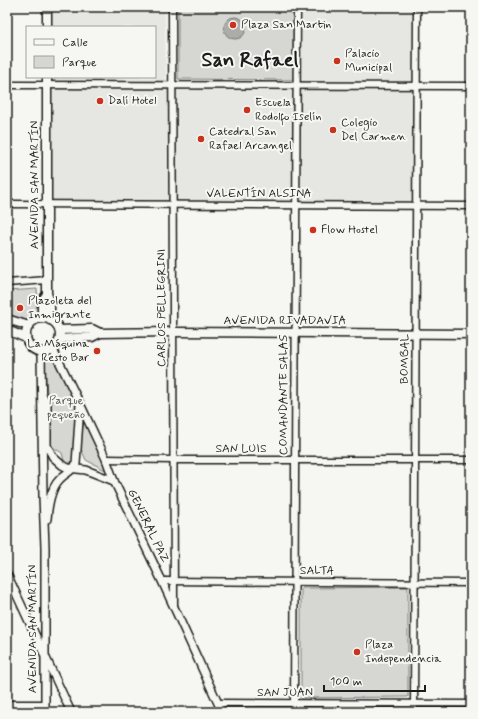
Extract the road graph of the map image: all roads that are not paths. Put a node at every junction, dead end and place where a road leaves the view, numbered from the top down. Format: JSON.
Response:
{"nodes":[{"id":1,"x":47,"y":7,"type":"edge"},
{"id":2,"x":172,"y":7,"type":"edge"},
{"id":3,"x":297,"y":7,"type":"edge"},
{"id":4,"x":417,"y":7,"type":"edge"},
{"id":5,"x":47,"y":26,"type":"edge"},
{"id":6,"x":47,"y":81,"type":"edge"},
{"id":7,"x":7,"y":85,"type":"edge"},
{"id":8,"x":172,"y":85,"type":"junction"},
{"id":9,"x":296,"y":85,"type":"junction"},
{"id":10,"x":417,"y":86,"type":"junction"},
{"id":11,"x":471,"y":86,"type":"edge"},
{"id":12,"x":7,"y":204,"type":"edge"},
{"id":13,"x":47,"y":204,"type":"junction"},
{"id":14,"x":173,"y":205,"type":"junction"},
{"id":15,"x":296,"y":205,"type":"junction"},
{"id":16,"x":416,"y":206,"type":"junction"},
{"id":17,"x":471,"y":206,"type":"edge"},
{"id":18,"x":47,"y":280,"type":"junction"},
{"id":19,"x":7,"y":283,"type":"edge"},
{"id":20,"x":7,"y":319,"type":"edge"},
{"id":21,"x":46,"y":319,"type":"junction"},
{"id":22,"x":29,"y":326,"type":"junction"},
{"id":23,"x":7,"y":330,"type":"edge"},
{"id":24,"x":59,"y":330,"type":"junction"},
{"id":25,"x":173,"y":332,"type":"junction"},
{"id":26,"x":100,"y":333,"type":"junction"},
{"id":27,"x":296,"y":333,"type":"junction"},
{"id":28,"x":416,"y":334,"type":"junction"},
{"id":29,"x":471,"y":334,"type":"edge"},
{"id":30,"x":26,"y":338,"type":"junction"},
{"id":31,"x":60,"y":339,"type":"junction"},
{"id":32,"x":53,"y":349,"type":"junction"},
{"id":33,"x":41,"y":352,"type":"junction"},
{"id":34,"x":42,"y":394,"type":"junction"},
{"id":35,"x":80,"y":404,"type":"junction"},
{"id":36,"x":106,"y":459,"type":"junction"},
{"id":37,"x":174,"y":460,"type":"junction"},
{"id":38,"x":295,"y":460,"type":"junction"},
{"id":39,"x":415,"y":460,"type":"junction"},
{"id":40,"x":471,"y":460,"type":"edge"},
{"id":41,"x":74,"y":469,"type":"junction"},
{"id":42,"x":114,"y":480,"type":"junction"},
{"id":43,"x":45,"y":547,"type":"junction"},
{"id":44,"x":8,"y":579,"type":"edge"},
{"id":45,"x":162,"y":581,"type":"junction"},
{"id":46,"x":174,"y":582,"type":"junction"},
{"id":47,"x":294,"y":582,"type":"junction"},
{"id":48,"x":415,"y":583,"type":"junction"},
{"id":49,"x":471,"y":583,"type":"edge"},
{"id":50,"x":174,"y":608,"type":"junction"},
{"id":51,"x":45,"y":656,"type":"junction"},
{"id":52,"x":218,"y":703,"type":"junction"},
{"id":53,"x":7,"y":704,"type":"edge"},
{"id":54,"x":294,"y":704,"type":"junction"},
{"id":55,"x":414,"y":704,"type":"junction"},
{"id":56,"x":471,"y":704,"type":"edge"},
{"id":57,"x":45,"y":708,"type":"edge"},
{"id":58,"x":71,"y":712,"type":"edge"},
{"id":59,"x":222,"y":712,"type":"edge"},
{"id":60,"x":294,"y":712,"type":"edge"},
{"id":61,"x":414,"y":712,"type":"edge"}],
"edges":[{"from":1,"to":5,"type":"main road"},
{"from":2,"to":8,"type":"street","name":"CARLOS PELLEGRINI"},
{"from":3,"to":9,"type":"street","name":"COMANDANTE SALAS"},
{"from":4,"to":10,"type":"street","name":"BOMBAL"},
{"from":6,"to":7,"type":"street"},
{"from":6,"to":8,"type":"street"},
{"from":6,"to":13,"type":"main road","name":"AVENIDA SAN MARTÍN"},
{"from":8,"to":9,"type":"street"},
{"from":8,"to":14,"type":"street","name":"CARLOS PELLEGRINI"},
{"from":9,"to":10,"type":"street"},
{"from":9,"to":15,"type":"street","name":"COMANDANTE SALAS"},
{"from":10,"to":11,"type":"street"},
{"from":10,"to":16,"type":"street","name":"BOMBAL"},
{"from":12,"to":13,"type":"street","name":"VALENTÍN ALSINA"},
{"from":13,"to":14,"type":"street","name":"VALENTÍN ALSINA"},
{"from":13,"to":18,"type":"main road","name":"AVENIDA SAN MARTÍN"},
{"from":14,"to":15,"type":"street","name":"VALENTÍN ALSINA"},
{"from":14,"to":25,"type":"street","name":"CARLOS PELLEGRINI"},
{"from":15,"to":16,"type":"street","name":"VALENTÍN ALSINA"},
{"from":15,"to":27,"type":"street","name":"COMANDANTE SALAS"},
{"from":16,"to":17,"type":"street","name":"VALENTÍN ALSINA"},
{"from":16,"to":28,"type":"street","name":"BOMBAL"},
{"from":18,"to":19,"type":"street"},
{"from":18,"to":21,"type":"main road","name":"AVENIDA SAN MARTÍN"},
{"from":20,"to":22,"type":"main road"},
{"from":21,"to":22,"type":"main road"},
{"from":21,"to":24,"type":"main road"},
{"from":22,"to":30,"type":"main road"},
{"from":23,"to":30,"type":"main road"},
{"from":24,"to":26,"type":"main road","name":"AVENIDA RIVADAVIA"},
{"from":24,"to":31,"type":"main road"},
{"from":25,"to":26,"type":"main road","name":"AVENIDA RIVADAVIA"},
{"from":25,"to":27,"type":"main road","name":"AVENIDA RIVADAVIA"},
{"from":25,"to":37,"type":"street","name":"CARLOS PELLEGRINI"},
{"from":26,"to":31,"type":"main road","name":"AVENIDA RIVADAVIA"},
{"from":27,"to":28,"type":"main road","name":"AVENIDA RIVADAVIA"},
{"from":27,"to":38,"type":"street","name":"COMANDANTE SALAS"},
{"from":28,"to":29,"type":"main road","name":"AVENIDA RIVADAVIA"},
{"from":28,"to":39,"type":"street","name":"BOMBAL"},
{"from":30,"to":33,"type":"main road"},
{"from":31,"to":32,"type":"main road"},
{"from":32,"to":33,"type":"main road"},
{"from":32,"to":35,"type":"street","name":"GENERAL PAZ"},
{"from":33,"to":34,"type":"street","name":"AVENIDA SAN MARTÍN"},
{"from":34,"to":41,"type":"street"},
{"from":34,"to":43,"type":"street","name":"AVENIDA SAN MARTÍN"},
{"from":35,"to":36,"type":"street","name":"GENERAL PAZ"},
{"from":35,"to":41,"type":"street"},
{"from":36,"to":37,"type":"street","name":"SAN LUIS"},
{"from":36,"to":42,"type":"street","name":"GENERAL PAZ"},
{"from":37,"to":38,"type":"street","name":"SAN LUIS"},
{"from":37,"to":46,"type":"street","name":"CARLOS PELLEGRINI"},
{"from":38,"to":39,"type":"street","name":"SAN LUIS"},
{"from":38,"to":47,"type":"street","name":"COMANDANTE SALAS"},
{"from":39,"to":40,"type":"street","name":"SAN LUIS"},
{"from":39,"to":48,"type":"street","name":"BOMBAL"},
{"from":41,"to":42,"type":"street"},
{"from":41,"to":43,"type":"street","name":"AVENIDA SAN MARTÍN"},
{"from":42,"to":45,"type":"street","name":"GENERAL PAZ"},
{"from":43,"to":51,"type":"street","name":"AVENIDA SAN MARTÍN"},
{"from":44,"to":51,"type":"street"},
{"from":45,"to":46,"type":"street","name":"SALTA"},
{"from":45,"to":50,"type":"street","name":"GENERAL PAZ"},
{"from":46,"to":47,"type":"street","name":"SALTA"},
{"from":46,"to":50,"type":"street","name":"CARLOS PELLEGRINI"},
{"from":47,"to":48,"type":"street","name":"SALTA"},
{"from":47,"to":54,"type":"street","name":"COMANDANTE SALAS"},
{"from":48,"to":49,"type":"street","name":"SALTA"},
{"from":48,"to":55,"type":"street","name":"BOMBAL"},
{"from":50,"to":52,"type":"street","name":"GENERAL PAZ"},
{"from":51,"to":57,"type":"street","name":"AVENIDA SAN MARTÍN"},
{"from":51,"to":58,"type":"street"},
{"from":52,"to":54,"type":"street","name":"SAN JUAN"},
{"from":52,"to":59,"type":"street","name":"GENERAL PAZ"},
{"from":53,"to":57,"type":"street"},
{"from":54,"to":55,"type":"street","name":"SAN JUAN"},
{"from":54,"to":60,"type":"street","name":"COMANDANTE SALAS"},
{"from":55,"to":56,"type":"street","name":"SAN JUAN"},
{"from":55,"to":61,"type":"street","name":"BOMBAL"}]}
